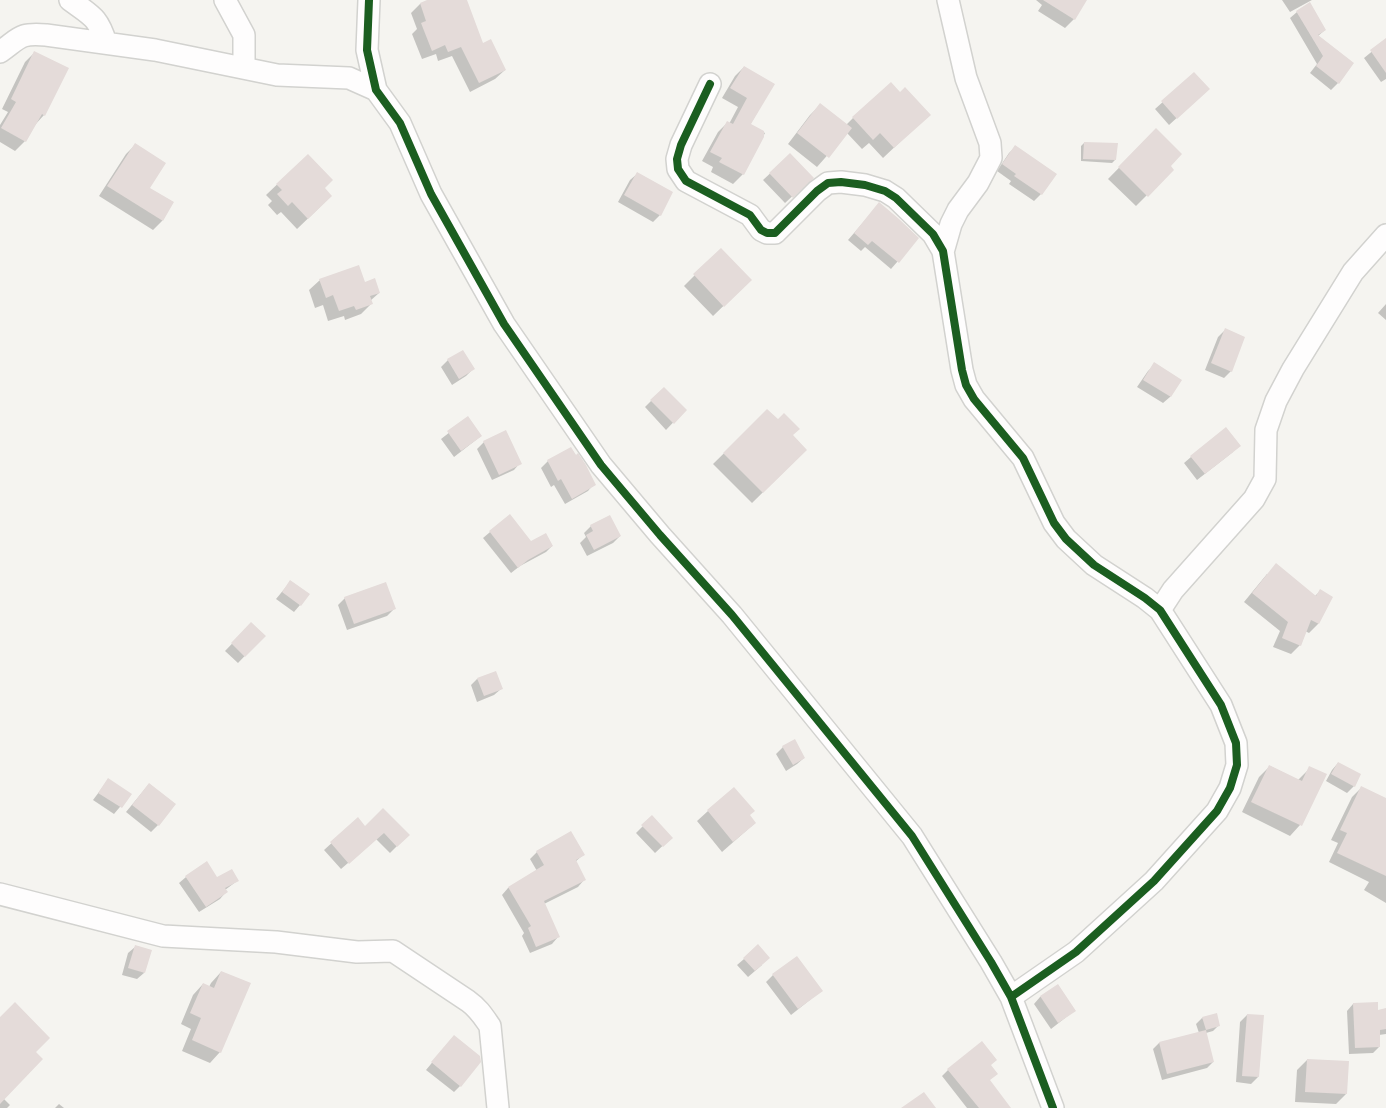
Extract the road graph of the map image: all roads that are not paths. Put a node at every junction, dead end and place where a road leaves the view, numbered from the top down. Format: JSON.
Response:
{"nodes":[{"id":1,"x":70,"y":0,"type":"edge"},
{"id":2,"x":224,"y":0,"type":"edge"},
{"id":3,"x":369,"y":0,"type":"edge"},
{"id":4,"x":948,"y":0,"type":"edge"},
{"id":5,"x":106,"y":43,"type":"junction"},
{"id":6,"x":0,"y":52,"type":"edge"},
{"id":7,"x":244,"y":68,"type":"junction"},
{"id":8,"x":710,"y":84,"type":"dead end"},
{"id":9,"x":376,"y":90,"type":"junction"},
{"id":10,"x":1386,"y":235,"type":"edge"},
{"id":11,"x":943,"y":252,"type":"junction"},
{"id":12,"x":1160,"y":610,"type":"junction"},
{"id":13,"x":0,"y":894,"type":"edge"},
{"id":14,"x":1011,"y":997,"type":"junction"},
{"id":15,"x":498,"y":1108,"type":"edge"},
{"id":16,"x":1053,"y":1108,"type":"edge"}],
"edges":[{"from":1,"to":5,"type":"street"},
{"from":2,"to":7,"type":"street"},
{"from":3,"to":9,"type":"street"},
{"from":4,"to":11,"type":"street"},
{"from":5,"to":6,"type":"street"},
{"from":5,"to":7,"type":"street"},
{"from":7,"to":9,"type":"street"},
{"from":8,"to":11,"type":"street"},
{"from":9,"to":14,"type":"street"},
{"from":10,"to":12,"type":"street"},
{"from":11,"to":12,"type":"street"},
{"from":12,"to":14,"type":"street"},
{"from":13,"to":15,"type":"street"},
{"from":14,"to":16,"type":"street"}]}
